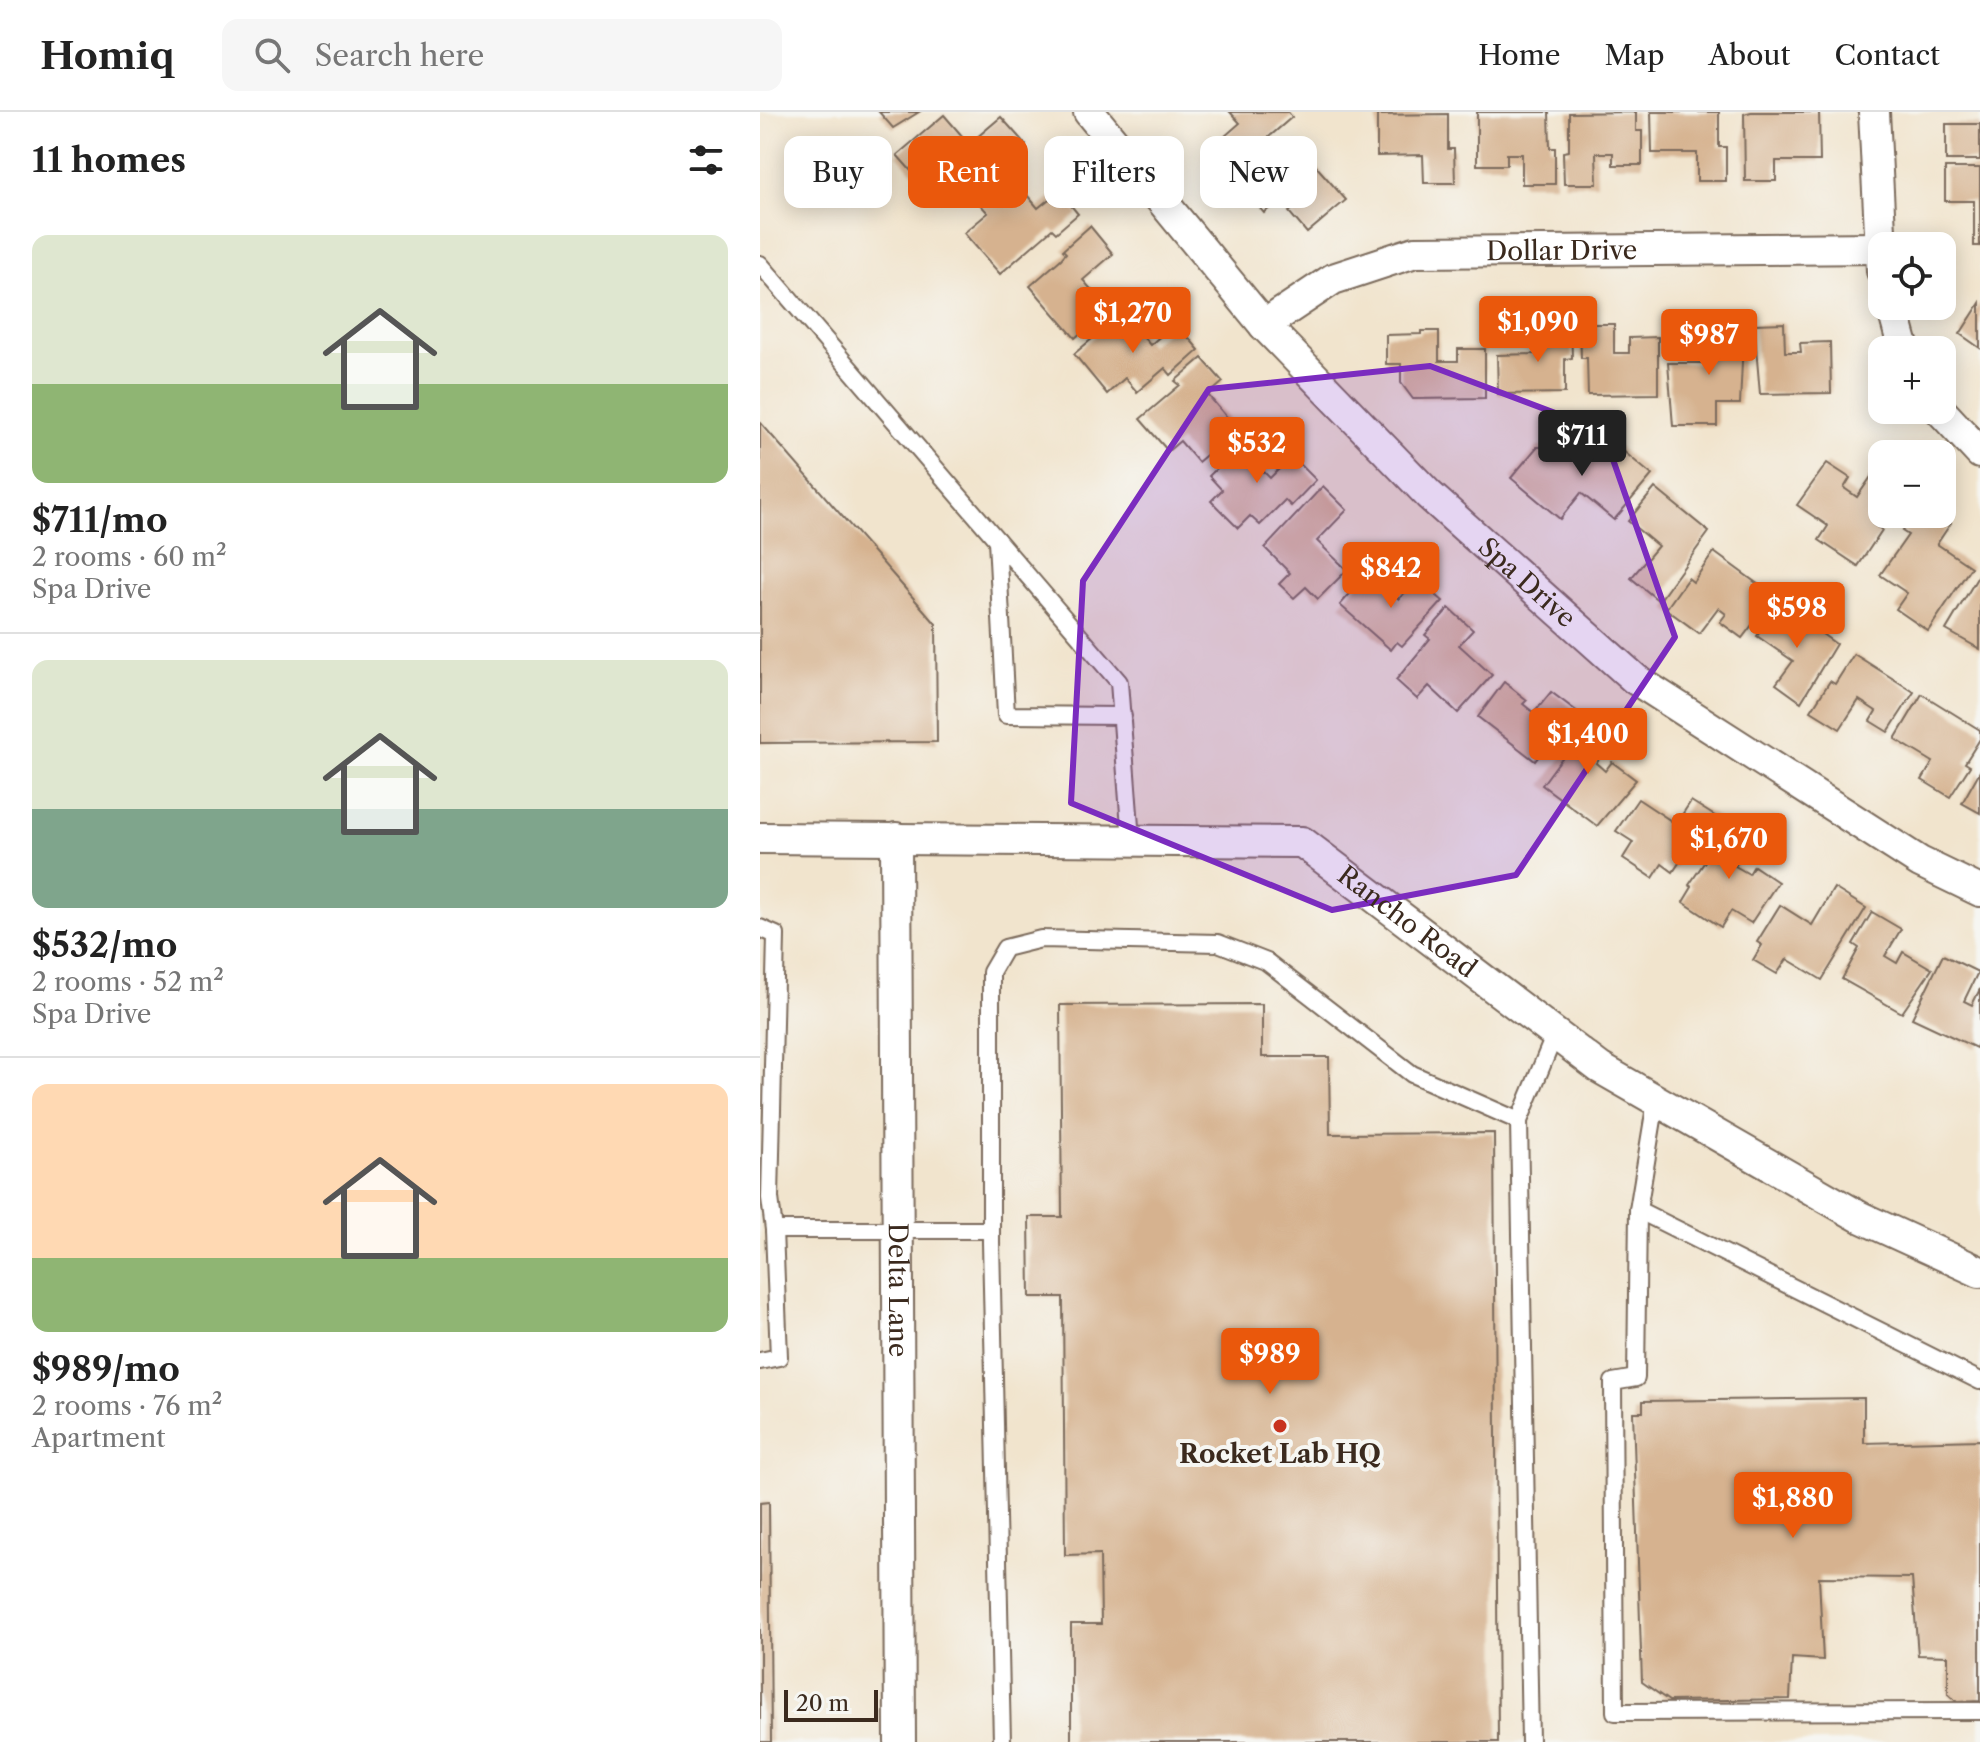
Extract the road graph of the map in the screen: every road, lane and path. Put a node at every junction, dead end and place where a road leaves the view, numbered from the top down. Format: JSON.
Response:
{"nodes":[{"id":1,"x":1089,"y":112,"type":"edge"},
{"id":2,"x":1874,"y":112,"type":"edge"},
{"id":3,"x":1879,"y":232,"type":"edge"},
{"id":4,"x":1868,"y":260,"type":"edge"},
{"id":5,"x":760,"y":264,"type":"edge"},
{"id":6,"x":1264,"y":325,"type":"junction"},
{"id":7,"x":1953,"y":424,"type":"edge"},
{"id":8,"x":1980,"y":453,"type":"edge"},
{"id":9,"x":997,"y":540,"type":"junction"},
{"id":10,"x":1123,"y":716,"type":"junction"},
{"id":11,"x":760,"y":838,"type":"edge"},
{"id":12,"x":896,"y":838,"type":"junction"},
{"id":13,"x":1131,"y":840,"type":"junction"},
{"id":14,"x":1980,"y":891,"type":"edge"},
{"id":15,"x":760,"y":928,"type":"edge"},
{"id":16,"x":1555,"y":1034,"type":"junction"},
{"id":17,"x":1656,"y":1101,"type":"junction"},
{"id":18,"x":1519,"y":1121,"type":"junction"},
{"id":19,"x":1638,"y":1210,"type":"junction"},
{"id":20,"x":898,"y":1228,"type":"junction"},
{"id":21,"x":774,"y":1230,"type":"junction"},
{"id":22,"x":991,"y":1230,"type":"junction"},
{"id":23,"x":1980,"y":1272,"type":"edge"},
{"id":24,"x":760,"y":1361,"type":"edge"},
{"id":25,"x":1980,"y":1381,"type":"edge"},
{"id":26,"x":1980,"y":1711,"type":"edge"},
{"id":27,"x":900,"y":1742,"type":"edge"},
{"id":28,"x":1002,"y":1742,"type":"edge"},
{"id":29,"x":1530,"y":1742,"type":"edge"}],
"edges":[{"from":1,"to":6,"type":"street","name":"Spa Drive"},
{"from":2,"to":3,"type":"street"},
{"from":4,"to":6,"type":"street","name":"Dollar Drive"},
{"from":5,"to":9,"type":"lane"},
{"from":6,"to":14,"type":"street","name":"Spa Drive"},
{"from":7,"to":8,"type":"street"},
{"from":9,"to":10,"type":"lane"},
{"from":9,"to":10,"type":"lane"},
{"from":10,"to":13,"type":"lane"},
{"from":11,"to":12,"type":"street","name":"Rancho Road"},
{"from":12,"to":13,"type":"street","name":"Rancho Road"},
{"from":12,"to":20,"type":"street","name":"Delta Lane"},
{"from":13,"to":16,"type":"street","name":"Rancho Road"},
{"from":15,"to":21,"type":"lane"},
{"from":16,"to":17,"type":"street","name":"Rancho Road"},
{"from":16,"to":18,"type":"lane"},
{"from":17,"to":19,"type":"lane"},
{"from":17,"to":23,"type":"street","name":"Rancho Road"},
{"from":18,"to":22,"type":"lane"},
{"from":18,"to":29,"type":"lane"},
{"from":19,"to":25,"type":"lane"},
{"from":19,"to":26,"type":"lane"},
{"from":20,"to":21,"type":"lane"},
{"from":20,"to":22,"type":"lane"},
{"from":20,"to":27,"type":"street","name":"Delta Lane"},
{"from":21,"to":24,"type":"lane"},
{"from":22,"to":28,"type":"lane"}]}
